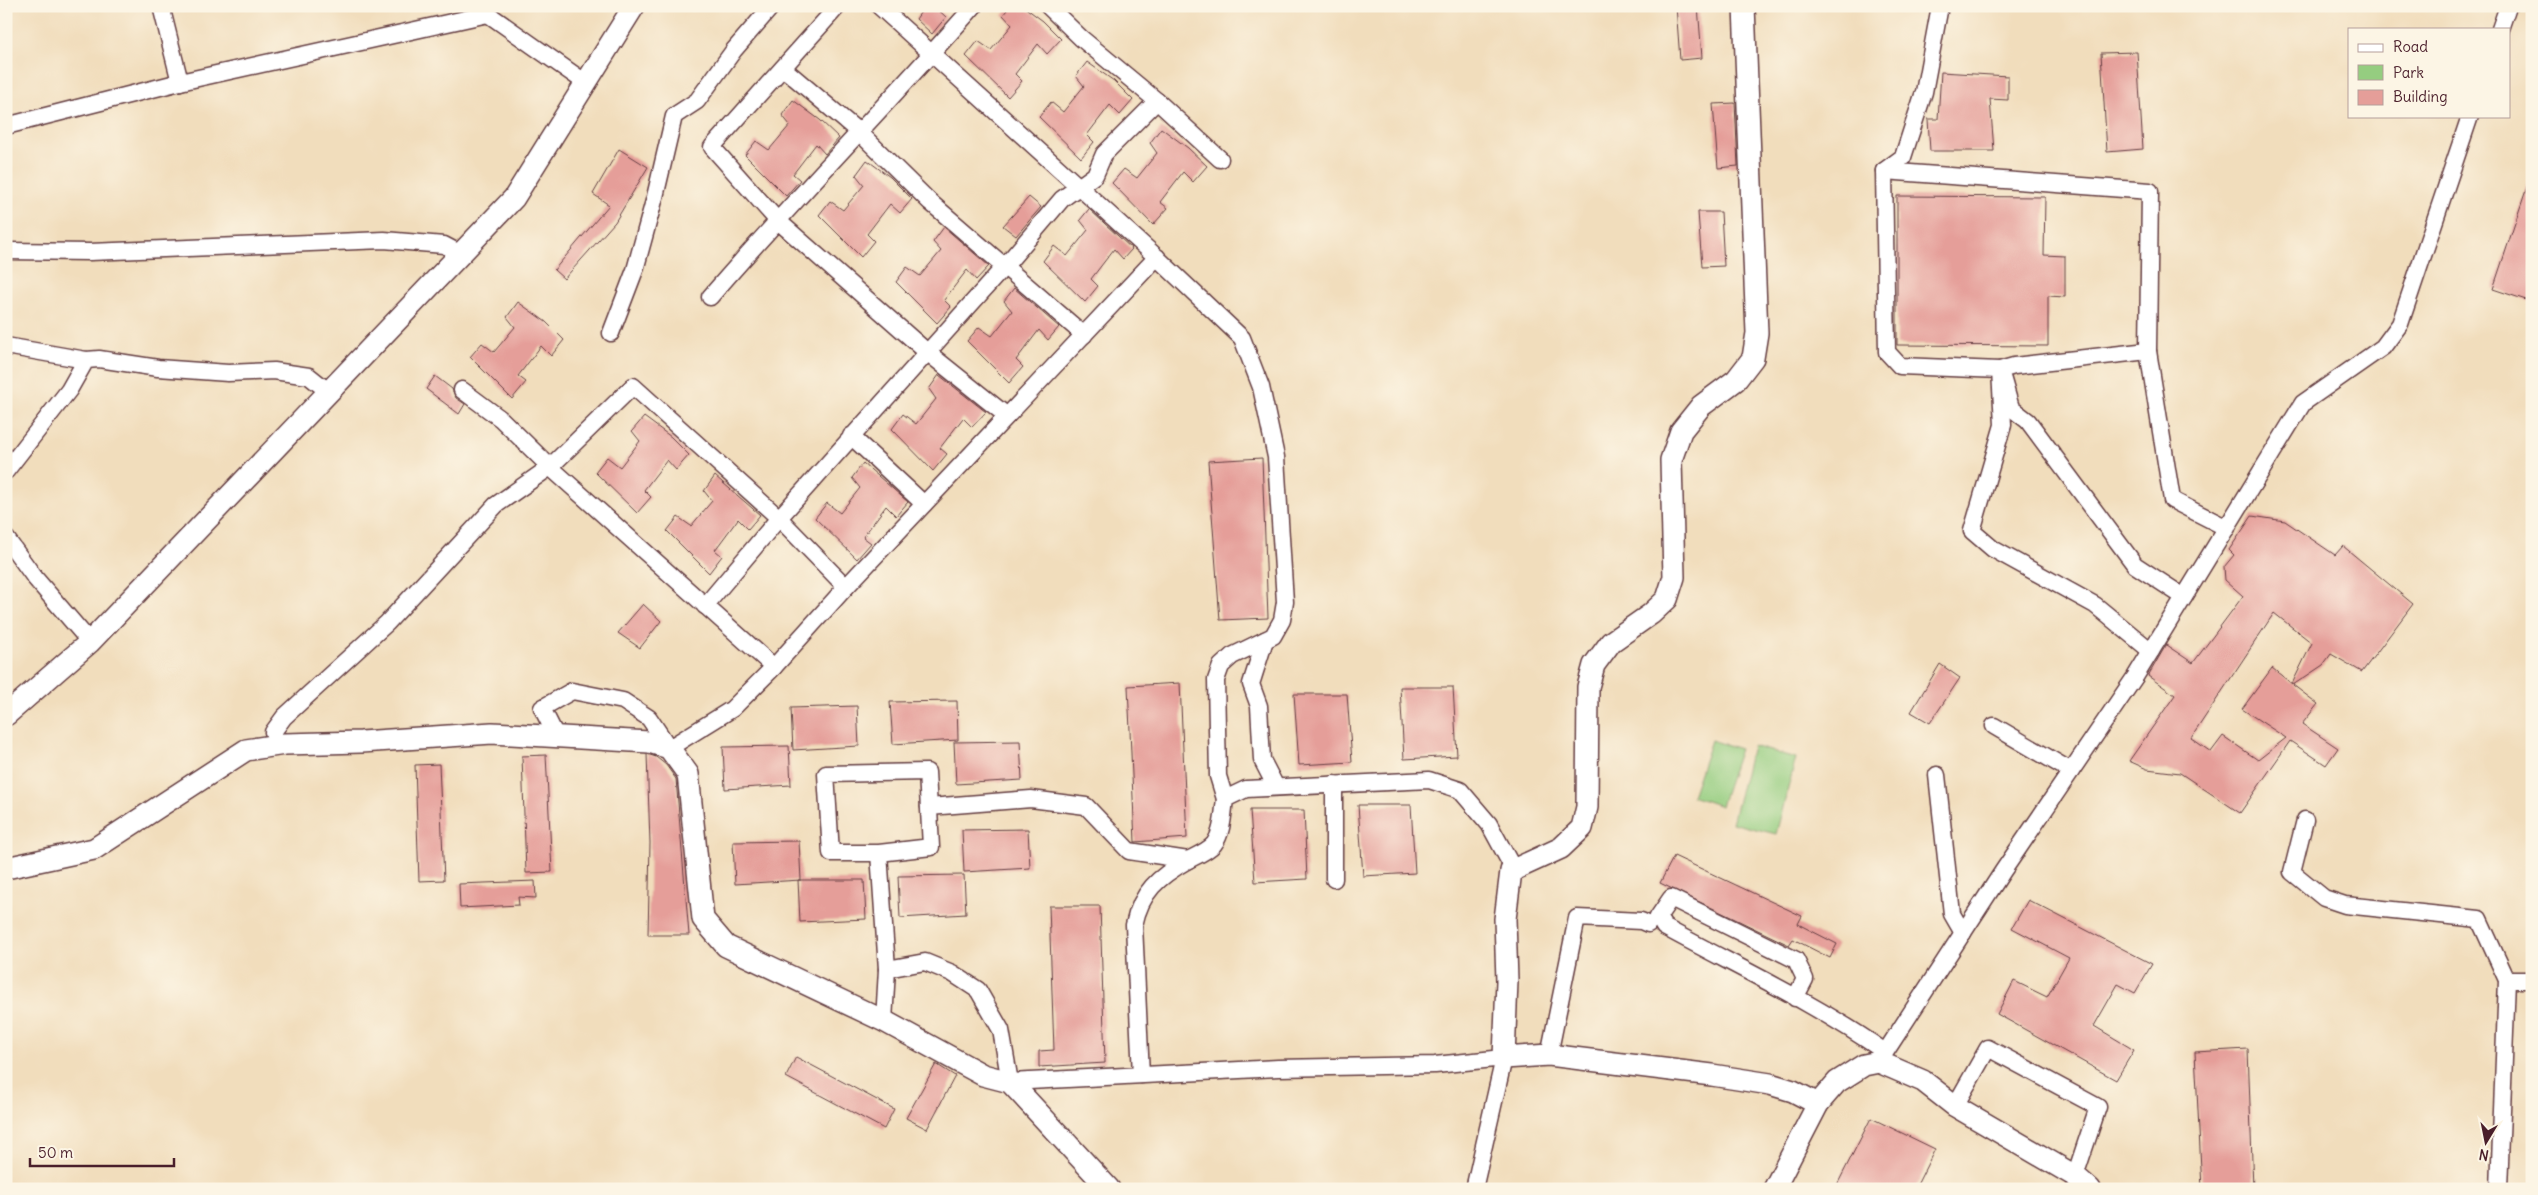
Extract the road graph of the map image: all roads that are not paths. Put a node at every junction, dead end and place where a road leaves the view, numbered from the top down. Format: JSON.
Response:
{"nodes":[{"id":1,"x":161,"y":6,"type":"edge"},
{"id":2,"x":634,"y":6,"type":"edge"},
{"id":3,"x":772,"y":6,"type":"edge"},
{"id":4,"x":838,"y":6,"type":"edge"},
{"id":5,"x":879,"y":6,"type":"edge"},
{"id":6,"x":974,"y":6,"type":"edge"},
{"id":7,"x":1048,"y":6,"type":"edge"},
{"id":8,"x":1744,"y":6,"type":"edge"},
{"id":9,"x":1940,"y":6,"type":"edge"},
{"id":10,"x":2508,"y":6,"type":"edge"},
{"id":11,"x":488,"y":10,"type":"edge"},
{"id":12,"x":2500,"y":28,"type":"edge"},
{"id":13,"x":932,"y":55,"type":"junction"},
{"id":14,"x":783,"y":68,"type":"junction"},
{"id":15,"x":180,"y":82,"type":"junction"},
{"id":16,"x":586,"y":83,"type":"junction"},
{"id":17,"x":1157,"y":101,"type":"junction"},
{"id":18,"x":2469,"y":118,"type":"edge"},
{"id":19,"x":6,"y":126,"type":"edge"},
{"id":20,"x":860,"y":133,"type":"junction"},
{"id":21,"x":1220,"y":159,"type":"dead end"},
{"id":22,"x":1884,"y":171,"type":"junction"},
{"id":23,"x":1078,"y":188,"type":"junction"},
{"id":24,"x":777,"y":220,"type":"junction"},
{"id":25,"x":6,"y":251,"type":"edge"},
{"id":26,"x":460,"y":254,"type":"junction"},
{"id":27,"x":1157,"y":258,"type":"junction"},
{"id":28,"x":1005,"y":266,"type":"junction"},
{"id":29,"x":710,"y":298,"type":"dead end"},
{"id":30,"x":611,"y":333,"type":"dead end"},
{"id":31,"x":1084,"y":335,"type":"junction"},
{"id":32,"x":6,"y":346,"type":"edge"},
{"id":33,"x":2148,"y":351,"type":"junction"},
{"id":34,"x":927,"y":352,"type":"junction"},
{"id":35,"x":86,"y":360,"type":"junction"},
{"id":36,"x":2000,"y":370,"type":"junction"},
{"id":37,"x":462,"y":390,"type":"dead end"},
{"id":38,"x":329,"y":392,"type":"junction"},
{"id":39,"x":1006,"y":416,"type":"junction"},
{"id":40,"x":851,"y":436,"type":"junction"},
{"id":41,"x":550,"y":468,"type":"junction"},
{"id":42,"x":6,"y":471,"type":"edge"},
{"id":43,"x":924,"y":504,"type":"junction"},
{"id":44,"x":779,"y":518,"type":"junction"},
{"id":45,"x":2226,"y":528,"type":"junction"},
{"id":46,"x":6,"y":538,"type":"edge"},
{"id":47,"x":846,"y":587,"type":"junction"},
{"id":48,"x":2184,"y":597,"type":"junction"},
{"id":49,"x":705,"y":606,"type":"junction"},
{"id":50,"x":1265,"y":640,"type":"junction"},
{"id":51,"x":90,"y":642,"type":"junction"},
{"id":52,"x":2151,"y":651,"type":"junction"},
{"id":53,"x":774,"y":667,"type":"junction"},
{"id":54,"x":542,"y":708,"type":"junction"},
{"id":55,"x":6,"y":715,"type":"edge"},
{"id":56,"x":1994,"y":726,"type":"dead end"},
{"id":57,"x":273,"y":732,"type":"dead end"},
{"id":58,"x":530,"y":735,"type":"junction"},
{"id":59,"x":557,"y":738,"type":"junction"},
{"id":60,"x":669,"y":748,"type":"junction"},
{"id":61,"x":2071,"y":771,"type":"junction"},
{"id":62,"x":1937,"y":775,"type":"dead end"},
{"id":63,"x":1334,"y":784,"type":"junction"},
{"id":64,"x":1276,"y":787,"type":"junction"},
{"id":65,"x":1225,"y":799,"type":"junction"},
{"id":66,"x":929,"y":807,"type":"junction"},
{"id":67,"x":2306,"y":820,"type":"dead end"},
{"id":68,"x":879,"y":853,"type":"junction"},
{"id":69,"x":1188,"y":860,"type":"junction"},
{"id":70,"x":6,"y":868,"type":"edge"},
{"id":71,"x":1514,"y":870,"type":"junction"},
{"id":72,"x":1334,"y":879,"type":"dead end"},
{"id":73,"x":1648,"y":924,"type":"dead end"},
{"id":74,"x":1963,"y":933,"type":"junction"},
{"id":75,"x":887,"y":969,"type":"junction"},
{"id":76,"x":2507,"y":980,"type":"junction"},
{"id":77,"x":2532,"y":980,"type":"edge"},
{"id":78,"x":1794,"y":998,"type":"junction"},
{"id":79,"x":884,"y":1021,"type":"junction"},
{"id":80,"x":1549,"y":1055,"type":"junction"},
{"id":81,"x":1882,"y":1057,"type":"junction"},
{"id":82,"x":1504,"y":1058,"type":"junction"},
{"id":83,"x":1141,"y":1075,"type":"junction"},
{"id":84,"x":1010,"y":1082,"type":"junction"},
{"id":85,"x":1818,"y":1104,"type":"junction"},
{"id":86,"x":1955,"y":1106,"type":"junction"},
{"id":87,"x":2083,"y":1183,"type":"edge"},
{"id":88,"x":1109,"y":1189,"type":"edge"},
{"id":89,"x":1474,"y":1189,"type":"edge"},
{"id":90,"x":1774,"y":1189,"type":"edge"},
{"id":91,"x":2499,"y":1189,"type":"edge"}],
"edges":[{"from":1,"to":15,"type":"street"},
{"from":2,"to":16,"type":"street"},
{"from":3,"to":30,"type":"street"},
{"from":4,"to":14,"type":"street"},
{"from":5,"to":13,"type":"street"},
{"from":6,"to":13,"type":"street"},
{"from":7,"to":17,"type":"street"},
{"from":8,"to":71,"type":"street"},
{"from":9,"to":22,"type":"street"},
{"from":10,"to":12,"type":"street"},
{"from":11,"to":15,"type":"street"},
{"from":11,"to":16,"type":"street"},
{"from":13,"to":20,"type":"street"},
{"from":13,"to":23,"type":"street"},
{"from":14,"to":20,"type":"street"},
{"from":14,"to":24,"type":"street"},
{"from":15,"to":19,"type":"street"},
{"from":16,"to":26,"type":"street"},
{"from":17,"to":21,"type":"street"},
{"from":17,"to":23,"type":"street"},
{"from":18,"to":45,"type":"street"},
{"from":20,"to":24,"type":"street"},
{"from":20,"to":28,"type":"street"},
{"from":22,"to":33,"type":"street"},
{"from":22,"to":36,"type":"street"},
{"from":23,"to":27,"type":"street"},
{"from":23,"to":28,"type":"street"},
{"from":24,"to":29,"type":"street"},
{"from":24,"to":34,"type":"street"},
{"from":25,"to":26,"type":"street"},
{"from":26,"to":38,"type":"street"},
{"from":27,"to":31,"type":"street"},
{"from":27,"to":50,"type":"street"},
{"from":28,"to":31,"type":"street"},
{"from":28,"to":34,"type":"street"},
{"from":31,"to":39,"type":"street"},
{"from":32,"to":35,"type":"street"},
{"from":33,"to":36,"type":"street"},
{"from":33,"to":45,"type":"street"},
{"from":34,"to":39,"type":"street"},
{"from":34,"to":40,"type":"street"},
{"from":35,"to":38,"type":"street"},
{"from":35,"to":42,"type":"street"},
{"from":36,"to":48,"type":"street"},
{"from":36,"to":52,"type":"street"},
{"from":37,"to":41,"type":"street"},
{"from":38,"to":51,"type":"street"},
{"from":39,"to":43,"type":"street"},
{"from":40,"to":43,"type":"street"},
{"from":40,"to":44,"type":"street"},
{"from":41,"to":44,"type":"street"},
{"from":41,"to":49,"type":"street"},
{"from":41,"to":57,"type":"street"},
{"from":43,"to":47,"type":"street"},
{"from":44,"to":47,"type":"street"},
{"from":44,"to":49,"type":"street"},
{"from":45,"to":48,"type":"street"},
{"from":46,"to":51,"type":"street"},
{"from":47,"to":53,"type":"street"},
{"from":48,"to":52,"type":"street"},
{"from":49,"to":53,"type":"street"},
{"from":50,"to":64,"type":"street"},
{"from":50,"to":65,"type":"street"},
{"from":51,"to":55,"type":"street"},
{"from":52,"to":61,"type":"street"},
{"from":53,"to":60,"type":"street"},
{"from":54,"to":58,"type":"street"},
{"from":54,"to":59,"type":"street"},
{"from":54,"to":60,"type":"street"},
{"from":56,"to":61,"type":"street"},
{"from":58,"to":59,"type":"street"},
{"from":58,"to":70,"type":"street"},
{"from":59,"to":60,"type":"street"},
{"from":60,"to":79,"type":"street"},
{"from":61,"to":74,"type":"street"},
{"from":62,"to":74,"type":"street"},
{"from":63,"to":64,"type":"street"},
{"from":63,"to":71,"type":"street"},
{"from":63,"to":72,"type":"street"},
{"from":64,"to":65,"type":"street"},
{"from":65,"to":69,"type":"street"},
{"from":66,"to":68,"type":"street"},
{"from":66,"to":68,"type":"street"},
{"from":66,"to":69,"type":"street"},
{"from":67,"to":76,"type":"street"},
{"from":68,"to":75,"type":"street"},
{"from":69,"to":83,"type":"street"},
{"from":71,"to":82,"type":"street"},
{"from":73,"to":80,"type":"street"},
{"from":74,"to":81,"type":"street"},
{"from":75,"to":79,"type":"street"},
{"from":75,"to":84,"type":"street"},
{"from":76,"to":77,"type":"street"},
{"from":76,"to":91,"type":"street"},
{"from":78,"to":78,"type":"street"},
{"from":78,"to":81,"type":"street"},
{"from":79,"to":84,"type":"street"},
{"from":80,"to":82,"type":"street"},
{"from":80,"to":85,"type":"street"},
{"from":81,"to":85,"type":"street"},
{"from":81,"to":86,"type":"street"},
{"from":82,"to":83,"type":"street"},
{"from":82,"to":89,"type":"street"},
{"from":83,"to":84,"type":"street"},
{"from":84,"to":88,"type":"street"},
{"from":85,"to":90,"type":"street"},
{"from":86,"to":87,"type":"street"},
{"from":86,"to":87,"type":"street"}]}
